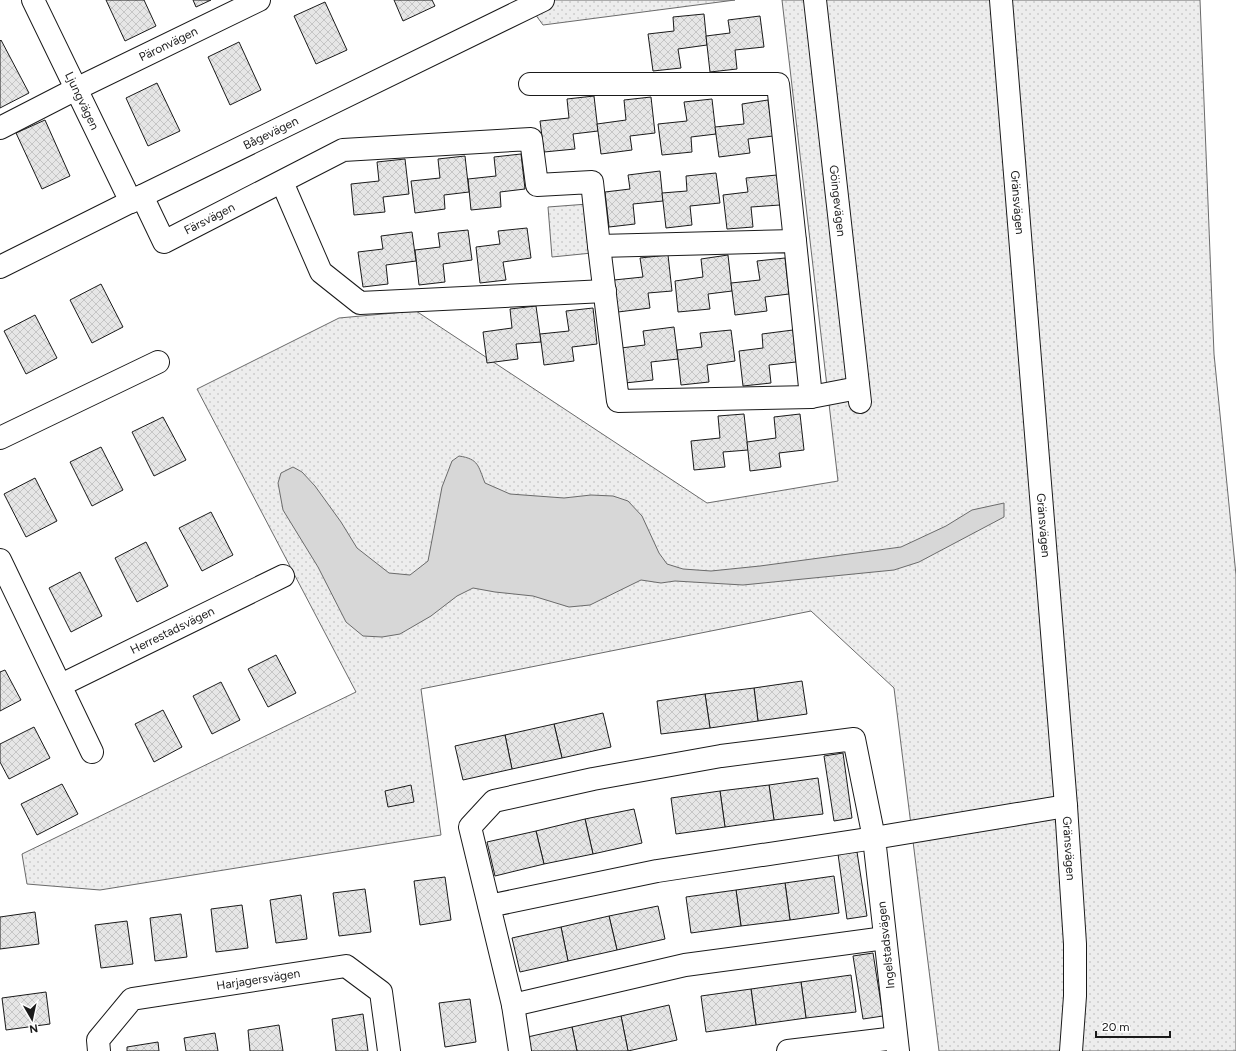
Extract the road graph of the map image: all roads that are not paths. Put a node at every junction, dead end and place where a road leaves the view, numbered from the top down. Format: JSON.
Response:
{"nodes":[{"id":1,"x":33,"y":0,"type":"edge"},
{"id":2,"x":259,"y":0,"type":"edge"},
{"id":3,"x":543,"y":0,"type":"edge"},
{"id":4,"x":815,"y":0,"type":"edge"},
{"id":5,"x":1002,"y":0,"type":"edge"},
{"id":6,"x":530,"y":84,"type":"dead end"},
{"id":7,"x":76,"y":89,"type":"junction"},
{"id":8,"x":0,"y":128,"type":"edge"},
{"id":9,"x":291,"y":177,"type":"junction"},
{"id":10,"x":136,"y":199,"type":"junction"},
{"id":11,"x":795,"y":241,"type":"junction"},
{"id":12,"x":599,"y":246,"type":"junction"},
{"id":13,"x":0,"y":267,"type":"edge"},
{"id":14,"x":605,"y":291,"type":"junction"},
{"id":15,"x":158,"y":362,"type":"dead end"},
{"id":16,"x":811,"y":397,"type":"junction"},
{"id":17,"x":0,"y":438,"type":"edge"},
{"id":18,"x":0,"y":560,"type":"edge"},
{"id":19,"x":283,"y":576,"type":"dead end"},
{"id":20,"x":61,"y":685,"type":"junction"},
{"id":21,"x":92,"y":752,"type":"dead end"},
{"id":22,"x":1066,"y":806,"type":"junction"},
{"id":23,"x":874,"y":838,"type":"junction"},
{"id":24,"x":489,"y":906,"type":"junction"},
{"id":25,"x":885,"y":938,"type":"junction"},
{"id":26,"x":513,"y":1006,"type":"junction"},
{"id":27,"x":897,"y":1044,"type":"edge"},
{"id":28,"x":99,"y":1051,"type":"edge"},
{"id":29,"x":389,"y":1051,"type":"edge"},
{"id":30,"x":520,"y":1051,"type":"edge"},
{"id":31,"x":788,"y":1051,"type":"edge"},
{"id":32,"x":1071,"y":1051,"type":"edge"}],
"edges":[{"from":1,"to":7,"type":"street","name":"Ljungvägen"},
{"from":2,"to":7,"type":"street","name":"Päronvägen"},
{"from":3,"to":10,"type":"street","name":"Bågevägen"},
{"from":4,"to":16,"type":"street","name":"Göingevägen"},
{"from":5,"to":22,"type":"street","name":"Gränsvägen"},
{"from":6,"to":11,"type":"street"},
{"from":7,"to":8,"type":"street","name":"Päronvägen"},
{"from":7,"to":10,"type":"street","name":"Ljungvägen"},
{"from":9,"to":10,"type":"street","name":"Färsvägen"},
{"from":9,"to":12,"type":"street"},
{"from":9,"to":14,"type":"street"},
{"from":10,"to":13,"type":"street","name":"Bågevägen"},
{"from":11,"to":12,"type":"street"},
{"from":11,"to":16,"type":"street"},
{"from":12,"to":14,"type":"street"},
{"from":14,"to":16,"type":"street"},
{"from":15,"to":17,"type":"street"},
{"from":18,"to":20,"type":"street"},
{"from":19,"to":20,"type":"street","name":"Herrestadsvägen"},
{"from":20,"to":21,"type":"street"},
{"from":22,"to":23,"type":"street"},
{"from":22,"to":32,"type":"street","name":"Gränsvägen"},
{"from":23,"to":24,"type":"street"},
{"from":23,"to":24,"type":"street","name":"Ingelstadsvägen"},
{"from":23,"to":25,"type":"street","name":"Ingelstadsvägen"},
{"from":24,"to":26,"type":"street"},
{"from":25,"to":26,"type":"street"},
{"from":25,"to":27,"type":"street","name":"Ingelstadsvägen"},
{"from":26,"to":30,"type":"street"},
{"from":27,"to":31,"type":"street"},
{"from":28,"to":29,"type":"street","name":"Harjagersvägen"}]}
